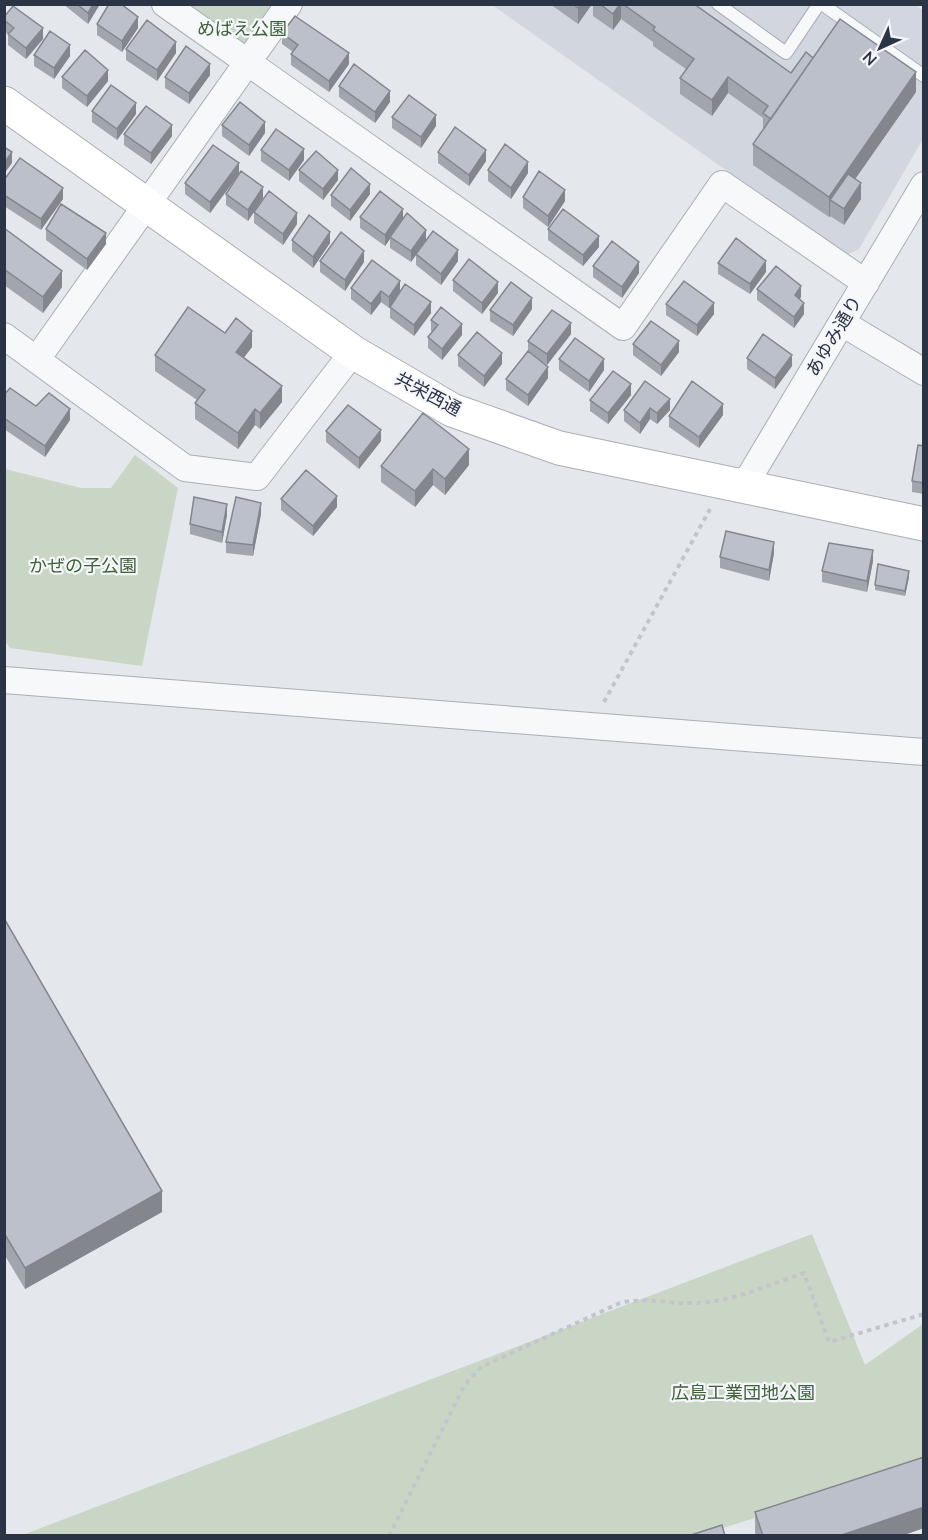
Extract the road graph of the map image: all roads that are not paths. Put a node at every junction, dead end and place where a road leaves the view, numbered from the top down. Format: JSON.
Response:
{"nodes":[{"id":1,"x":165,"y":4,"type":"edge"},
{"id":2,"x":290,"y":4,"type":"edge"},
{"id":3,"x":718,"y":4,"type":"edge"},
{"id":4,"x":821,"y":4,"type":"edge"},
{"id":5,"x":248,"y":64,"type":"junction"},
{"id":6,"x":924,"y":76,"type":"edge"},
{"id":7,"x":4,"y":103,"type":"edge"},
{"id":8,"x":924,"y":184,"type":"edge"},
{"id":9,"x":147,"y":205,"type":"junction"},
{"id":10,"x":866,"y":283,"type":"junction"},
{"id":11,"x":842,"y":323,"type":"junction"},
{"id":12,"x":4,"y":336,"type":"edge"},
{"id":13,"x":353,"y":352,"type":"junction"},
{"id":14,"x":37,"y":359,"type":"junction"},
{"id":15,"x":924,"y":372,"type":"edge"},
{"id":16,"x":734,"y":484,"type":"junction"},
{"id":17,"x":924,"y":524,"type":"edge"},
{"id":18,"x":4,"y":680,"type":"edge"},
{"id":19,"x":924,"y":752,"type":"edge"}],
"edges":[{"from":1,"to":5,"type":"street"},
{"from":2,"to":5,"type":"street"},
{"from":3,"to":4,"type":"lane"},
{"from":4,"to":6,"type":"lane"},
{"from":5,"to":9,"type":"street"},
{"from":5,"to":10,"type":"street"},
{"from":7,"to":9,"type":"street","name":"共栄西通"},
{"from":8,"to":10,"type":"street","name":"あゆみ通り"},
{"from":9,"to":13,"type":"street","name":"共栄西通"},
{"from":9,"to":14,"type":"street"},
{"from":10,"to":11,"type":"street","name":"あゆみ通り"},
{"from":11,"to":15,"type":"street"},
{"from":11,"to":16,"type":"street","name":"あゆみ通り"},
{"from":12,"to":14,"type":"street"},
{"from":13,"to":14,"type":"street"},
{"from":13,"to":16,"type":"street","name":"共栄西通"},
{"from":16,"to":17,"type":"street","name":"共栄西通"},
{"from":18,"to":19,"type":"street"}]}
